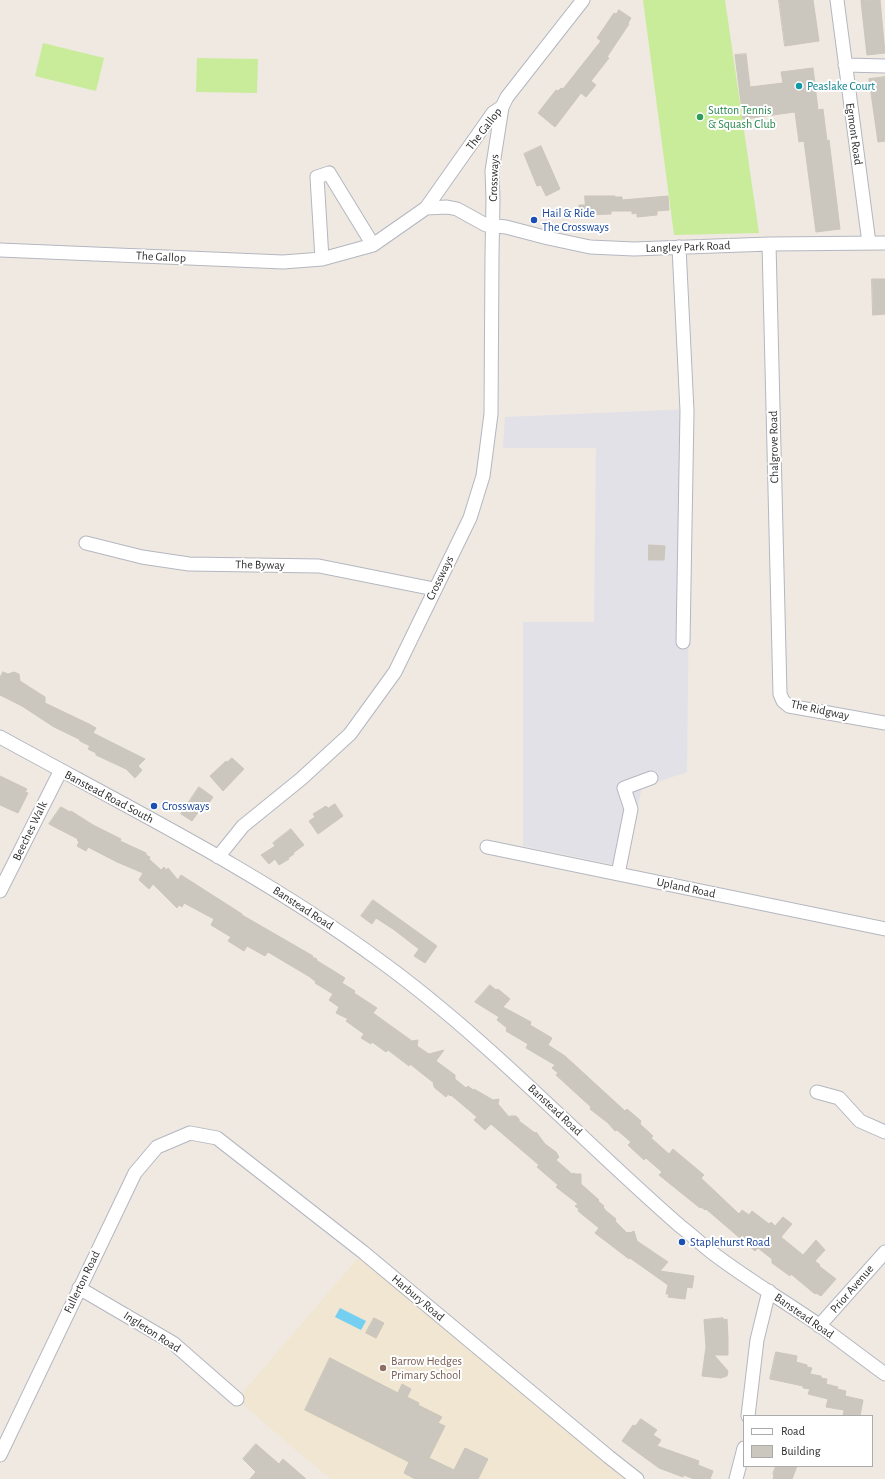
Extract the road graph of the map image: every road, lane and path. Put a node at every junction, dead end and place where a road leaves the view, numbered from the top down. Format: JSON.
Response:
{"nodes":[{"id":1,"x":583,"y":0,"type":"edge"},
{"id":2,"x":837,"y":0,"type":"edge"},
{"id":3,"x":845,"y":65,"type":"junction"},
{"id":4,"x":885,"y":66,"type":"edge"},
{"id":5,"x":502,"y":108,"type":"junction"},
{"id":6,"x":426,"y":208,"type":"junction"},
{"id":7,"x":493,"y":225,"type":"junction"},
{"id":8,"x":869,"y":243,"type":"junction"},
{"id":9,"x":885,"y":243,"type":"edge"},
{"id":10,"x":769,"y":244,"type":"junction"},
{"id":11,"x":373,"y":245,"type":"junction"},
{"id":12,"x":679,"y":247,"type":"junction"},
{"id":13,"x":0,"y":250,"type":"edge"},
{"id":14,"x":322,"y":259,"type":"junction"},
{"id":15,"x":86,"y":543,"type":"dead end"},
{"id":16,"x":434,"y":589,"type":"junction"},
{"id":17,"x":683,"y":642,"type":"dead end"},
{"id":18,"x":778,"y":650,"type":"joint"},
{"id":19,"x":885,"y":723,"type":"edge"},
{"id":20,"x":0,"y":737,"type":"edge"},
{"id":21,"x":60,"y":770,"type":"junction"},
{"id":22,"x":651,"y":778,"type":"dead end"},
{"id":23,"x":487,"y":847,"type":"dead end"},
{"id":24,"x":218,"y":856,"type":"junction"},
{"id":25,"x":618,"y":874,"type":"junction"},
{"id":26,"x":0,"y":891,"type":"edge"},
{"id":27,"x":885,"y":929,"type":"edge"},
{"id":28,"x":817,"y":1092,"type":"dead end"},
{"id":29,"x":885,"y":1132,"type":"edge"},
{"id":30,"x":190,"y":1133,"type":"joint"},
{"id":31,"x":885,"y":1252,"type":"edge"},
{"id":32,"x":79,"y":1288,"type":"junction"},
{"id":33,"x":769,"y":1291,"type":"junction"},
{"id":34,"x":819,"y":1326,"type":"junction"},
{"id":35,"x":885,"y":1374,"type":"edge"},
{"id":36,"x":237,"y":1399,"type":"dead end"},
{"id":37,"x":748,"y":1415,"type":"edge"},
{"id":38,"x":743,"y":1452,"type":"edge"},
{"id":39,"x":0,"y":1455,"type":"edge"},
{"id":40,"x":637,"y":1479,"type":"edge"},
{"id":41,"x":736,"y":1479,"type":"edge"}],
"edges":[{"from":1,"to":5,"type":"street","name":"The Gallop"},
{"from":2,"to":3,"type":"street","name":"Egmont Road"},
{"from":3,"to":4,"type":"street"},
{"from":3,"to":8,"type":"street","name":"Egmont Road"},
{"from":5,"to":6,"type":"street","name":"The Gallop"},
{"from":5,"to":7,"type":"street","name":"Crossways"},
{"from":6,"to":7,"type":"street"},
{"from":6,"to":11,"type":"street","name":"The Gallop"},
{"from":7,"to":12,"type":"street","name":"Langley Park Road"},
{"from":7,"to":16,"type":"street","name":"Crossways"},
{"from":8,"to":9,"type":"street","name":"Langley Park Road"},
{"from":8,"to":10,"type":"street","name":"Langley Park Road"},
{"from":10,"to":12,"type":"street","name":"Langley Park Road"},
{"from":10,"to":18,"type":"street","name":"Chalgrove Road"},
{"from":11,"to":14,"type":"street","name":"The Gallop"},
{"from":11,"to":14,"type":"street"},
{"from":12,"to":17,"type":"street"},
{"from":13,"to":14,"type":"street","name":"The Gallop"},
{"from":15,"to":16,"type":"street","name":"The Byway"},
{"from":16,"to":24,"type":"street","name":"Crossways"},
{"from":18,"to":19,"type":"street","name":"The Ridgway"},
{"from":20,"to":21,"type":"street","name":"Banstead Road South"},
{"from":21,"to":24,"type":"street","name":"Banstead Road South"},
{"from":21,"to":26,"type":"street","name":"Beeches Walk"},
{"from":22,"to":25,"type":"street"},
{"from":23,"to":25,"type":"street","name":"Upland Road"},
{"from":24,"to":33,"type":"street","name":"Banstead Road"},
{"from":25,"to":27,"type":"street","name":"Upland Road"},
{"from":28,"to":29,"type":"street"},
{"from":30,"to":32,"type":"street","name":"Fullerton Road"},
{"from":30,"to":40,"type":"street","name":"Harbury Road"},
{"from":31,"to":34,"type":"street","name":"Prior Avenue"},
{"from":32,"to":36,"type":"street","name":"Ingleton Road"},
{"from":32,"to":39,"type":"street","name":"Fullerton Road"},
{"from":33,"to":34,"type":"street","name":"Banstead Road"},
{"from":33,"to":37,"type":"street"},
{"from":34,"to":35,"type":"street","name":"Banstead Road"},
{"from":38,"to":41,"type":"street"}]}
